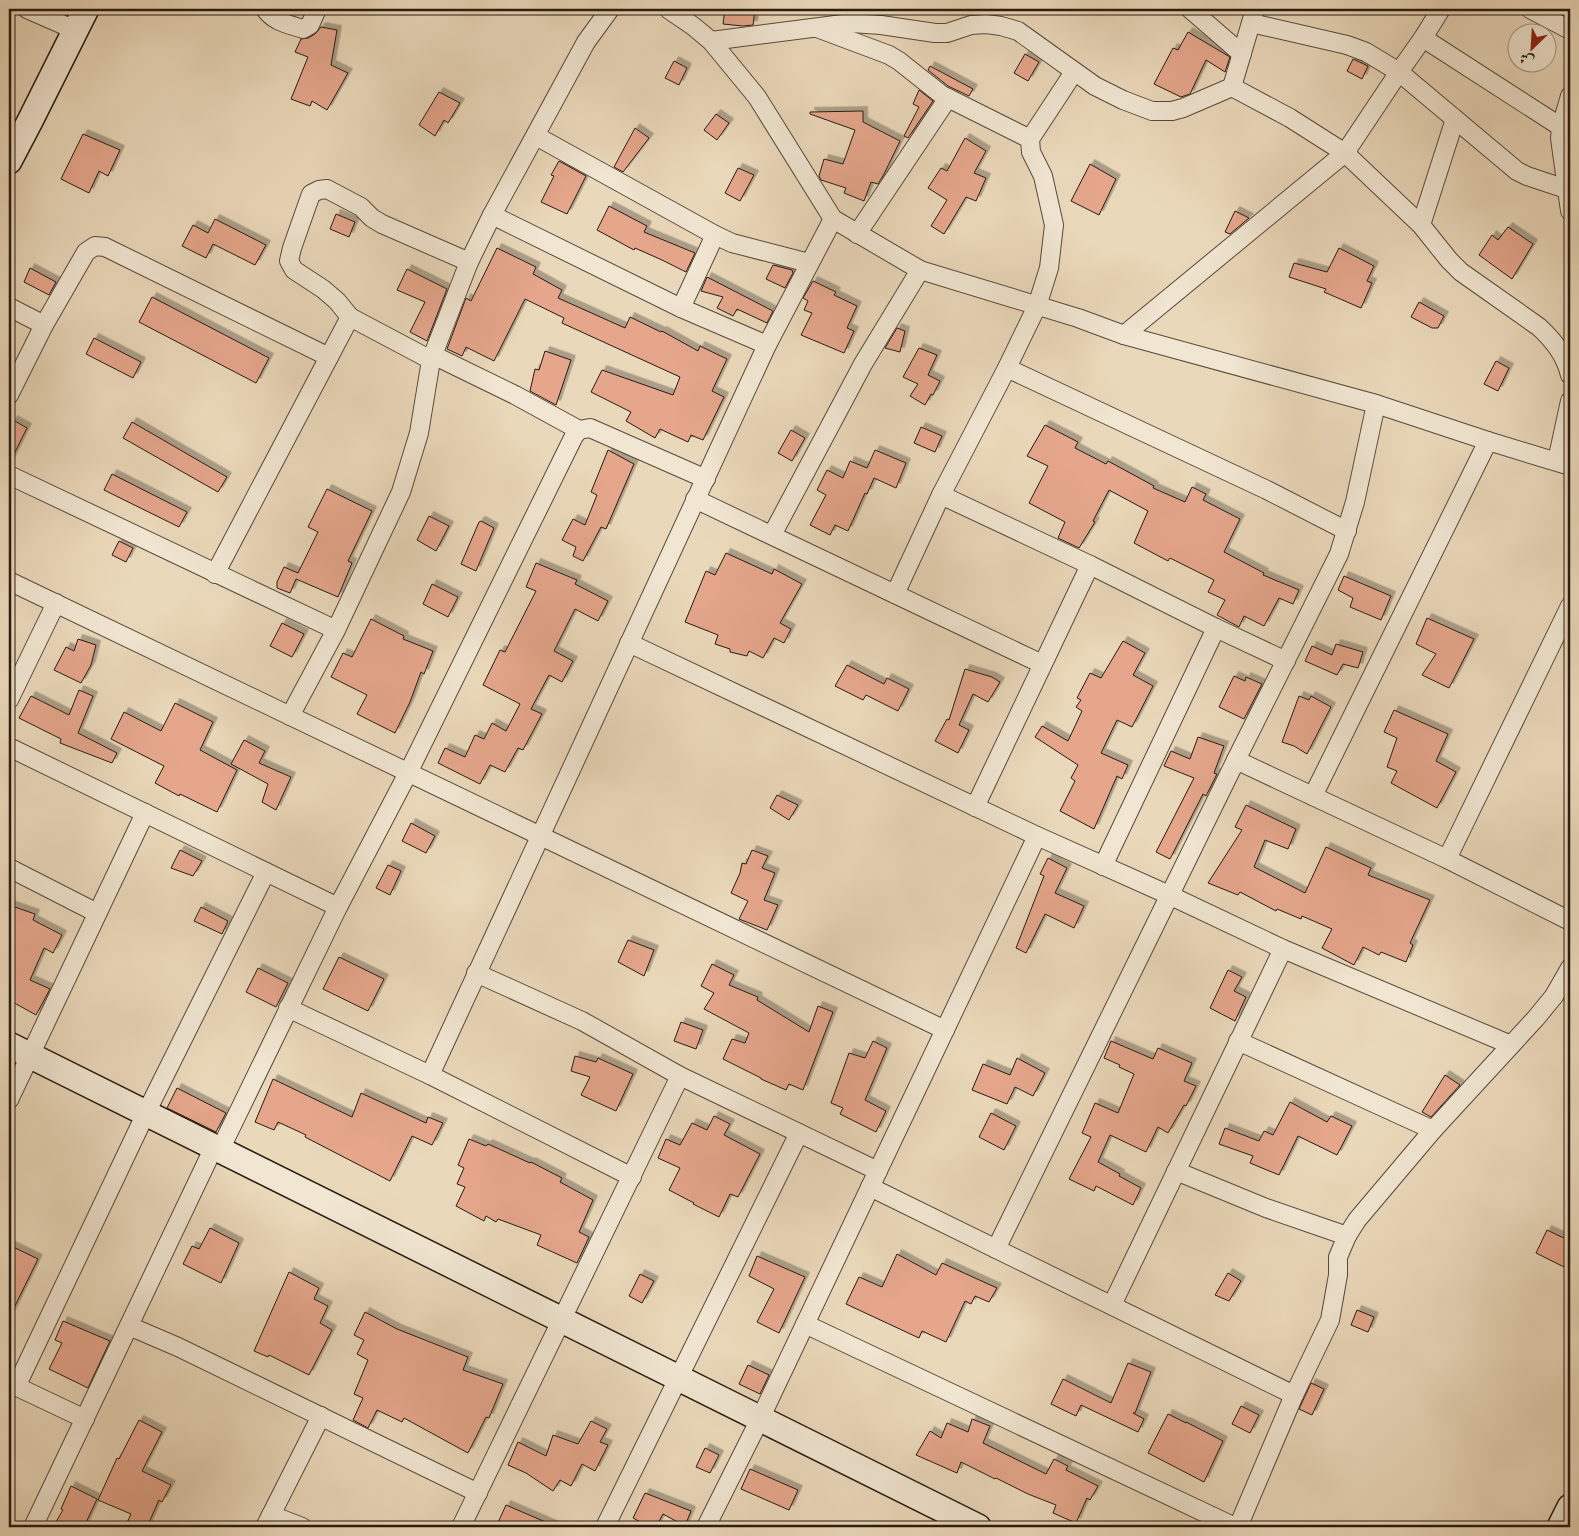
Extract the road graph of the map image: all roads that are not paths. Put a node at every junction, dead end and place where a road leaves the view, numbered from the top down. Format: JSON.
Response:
{"nodes":[{"id":1,"x":27,"y":9,"type":"edge"},
{"id":2,"x":265,"y":9,"type":"edge"},
{"id":3,"x":317,"y":9,"type":"edge"},
{"id":4,"x":610,"y":9,"type":"edge"},
{"id":5,"x":668,"y":9,"type":"edge"},
{"id":6,"x":1190,"y":9,"type":"edge"},
{"id":7,"x":1441,"y":9,"type":"edge"},
{"id":8,"x":1530,"y":9,"type":"edge"},
{"id":9,"x":1253,"y":16,"type":"edge"},
{"id":10,"x":80,"y":20,"type":"edge"},
{"id":11,"x":815,"y":27,"type":"junction"},
{"id":12,"x":1570,"y":30,"type":"edge"},
{"id":13,"x":1423,"y":38,"type":"junction"},
{"id":14,"x":711,"y":42,"type":"junction"},
{"id":15,"x":1242,"y":54,"type":"junction"},
{"id":16,"x":1074,"y":72,"type":"junction"},
{"id":17,"x":1399,"y":72,"type":"junction"},
{"id":18,"x":1232,"y":87,"type":"junction"},
{"id":19,"x":1570,"y":96,"type":"edge"},
{"id":20,"x":948,"y":98,"type":"junction"},
{"id":21,"x":1455,"y":119,"type":"junction"},
{"id":22,"x":1561,"y":127,"type":"junction"},
{"id":23,"x":536,"y":136,"type":"junction"},
{"id":24,"x":1030,"y":139,"type":"junction"},
{"id":25,"x":1345,"y":153,"type":"junction"},
{"id":26,"x":9,"y":161,"type":"edge"},
{"id":27,"x":1566,"y":189,"type":"junction"},
{"id":28,"x":1570,"y":211,"type":"edge"},
{"id":29,"x":492,"y":215,"type":"junction"},
{"id":30,"x":833,"y":219,"type":"junction"},
{"id":31,"x":1421,"y":225,"type":"junction"},
{"id":32,"x":857,"y":234,"type":"junction"},
{"id":33,"x":715,"y":235,"type":"junction"},
{"id":34,"x":469,"y":262,"type":"junction"},
{"id":35,"x":809,"y":263,"type":"junction"},
{"id":36,"x":920,"y":270,"type":"junction"},
{"id":37,"x":1037,"y":306,"type":"junction"},
{"id":38,"x":9,"y":307,"type":"edge"},
{"id":39,"x":681,"y":308,"type":"junction"},
{"id":40,"x":350,"y":317,"type":"junction"},
{"id":41,"x":44,"y":325,"type":"junction"},
{"id":42,"x":1124,"y":335,"type":"junction"},
{"id":43,"x":767,"y":345,"type":"junction"},
{"id":44,"x":329,"y":357,"type":"junction"},
{"id":45,"x":432,"y":357,"type":"junction"},
{"id":46,"x":1007,"y":368,"type":"junction"},
{"id":47,"x":1570,"y":375,"type":"edge"},
{"id":48,"x":9,"y":395,"type":"edge"},
{"id":49,"x":1570,"y":401,"type":"edge"},
{"id":50,"x":1376,"y":404,"type":"junction"},
{"id":51,"x":579,"y":430,"type":"junction"},
{"id":52,"x":1488,"y":442,"type":"junction"},
{"id":53,"x":1564,"y":464,"type":"edge"},
{"id":54,"x":9,"y":475,"type":"edge"},
{"id":55,"x":706,"y":479,"type":"junction"},
{"id":56,"x":941,"y":495,"type":"junction"},
{"id":57,"x":696,"y":499,"type":"junction"},
{"id":58,"x":1347,"y":531,"type":"junction"},
{"id":59,"x":772,"y":535,"type":"junction"},
{"id":60,"x":1090,"y":565,"type":"junction"},
{"id":61,"x":215,"y":574,"type":"junction"},
{"id":62,"x":9,"y":581,"type":"edge"},
{"id":63,"x":896,"y":594,"type":"junction"},
{"id":64,"x":56,"y":603,"type":"junction"},
{"id":65,"x":1570,"y":606,"type":"edge"},
{"id":66,"x":1216,"y":628,"type":"junction"},
{"id":67,"x":336,"y":630,"type":"junction"},
{"id":68,"x":629,"y":643,"type":"junction"},
{"id":69,"x":1286,"y":661,"type":"junction"},
{"id":70,"x":1042,"y":664,"type":"junction"},
{"id":71,"x":9,"y":700,"type":"edge"},
{"id":72,"x":290,"y":716,"type":"junction"},
{"id":73,"x":9,"y":747,"type":"edge"},
{"id":74,"x":1236,"y":760,"type":"junction"},
{"id":75,"x":408,"y":773,"type":"junction"},
{"id":76,"x":1313,"y":796,"type":"junction"},
{"id":77,"x":976,"y":807,"type":"junction"},
{"id":78,"x":145,"y":813,"type":"junction"},
{"id":79,"x":540,"y":836,"type":"junction"},
{"id":80,"x":1037,"y":836,"type":"junction"},
{"id":81,"x":1447,"y":859,"type":"junction"},
{"id":82,"x":1104,"y":866,"type":"junction"},
{"id":83,"x":9,"y":868,"type":"edge"},
{"id":84,"x":266,"y":872,"type":"junction"},
{"id":85,"x":1169,"y":895,"type":"junction"},
{"id":86,"x":338,"y":907,"type":"junction"},
{"id":87,"x":97,"y":913,"type":"junction"},
{"id":88,"x":1570,"y":920,"type":"edge"},
{"id":89,"x":1283,"y":949,"type":"junction"},
{"id":90,"x":1570,"y":968,"type":"edge"},
{"id":91,"x":476,"y":973,"type":"junction"},
{"id":92,"x":288,"y":1008,"type":"junction"},
{"id":93,"x":945,"y":1030,"type":"junction"},
{"id":94,"x":1238,"y":1041,"type":"junction"},
{"id":95,"x":1511,"y":1046,"type":"junction"},
{"id":96,"x":19,"y":1050,"type":"edge"},
{"id":97,"x":430,"y":1075,"type":"junction"},
{"id":98,"x":680,"y":1076,"type":"junction"},
{"id":99,"x":9,"y":1100,"type":"edge"},
{"id":100,"x":146,"y":1113,"type":"junction"},
{"id":101,"x":1432,"y":1130,"type":"junction"},
{"id":102,"x":799,"y":1133,"type":"junction"},
{"id":103,"x":217,"y":1148,"type":"junction"},
{"id":104,"x":1176,"y":1171,"type":"junction"},
{"id":105,"x":632,"y":1176,"type":"junction"},
{"id":106,"x":874,"y":1179,"type":"junction"},
{"id":107,"x":1347,"y":1236,"type":"junction"},
{"id":108,"x":996,"y":1249,"type":"junction"},
{"id":109,"x":1112,"y":1305,"type":"junction"},
{"id":110,"x":562,"y":1320,"type":"junction"},
{"id":111,"x":805,"y":1324,"type":"junction"},
{"id":112,"x":129,"y":1326,"type":"junction"},
{"id":113,"x":679,"y":1378,"type":"junction"},
{"id":114,"x":12,"y":1385,"type":"edge"},
{"id":115,"x":1294,"y":1395,"type":"junction"},
{"id":116,"x":321,"y":1416,"type":"junction"},
{"id":117,"x":85,"y":1419,"type":"junction"},
{"id":118,"x":760,"y":1419,"type":"junction"},
{"id":119,"x":478,"y":1493,"type":"junction"},
{"id":120,"x":1570,"y":1507,"type":"edge"},
{"id":121,"x":268,"y":1521,"type":"edge"},
{"id":122,"x":33,"y":1527,"type":"edge"},
{"id":123,"x":302,"y":1527,"type":"edge"},
{"id":124,"x":461,"y":1527,"type":"edge"},
{"id":125,"x":605,"y":1527,"type":"edge"},
{"id":126,"x":706,"y":1527,"type":"edge"},
{"id":127,"x":978,"y":1527,"type":"edge"},
{"id":128,"x":1236,"y":1527,"type":"edge"},
{"id":129,"x":1560,"y":1527,"type":"edge"}],
"edges":[{"from":1,"to":10,"type":"street"},
{"from":2,"to":3,"type":"street"},
{"from":4,"to":23,"type":"street"},
{"from":5,"to":14,"type":"street"},
{"from":6,"to":15,"type":"street"},
{"from":7,"to":13,"type":"street"},
{"from":8,"to":12,"type":"street"},
{"from":9,"to":15,"type":"street"},
{"from":9,"to":17,"type":"street"},
{"from":10,"to":26,"type":"street"},
{"from":11,"to":14,"type":"street"},
{"from":11,"to":16,"type":"street"},
{"from":11,"to":20,"type":"street"},
{"from":13,"to":17,"type":"street"},
{"from":13,"to":22,"type":"street"},
{"from":14,"to":30,"type":"street"},
{"from":15,"to":18,"type":"street"},
{"from":16,"to":18,"type":"street"},
{"from":16,"to":24,"type":"street"},
{"from":17,"to":21,"type":"street"},
{"from":17,"to":25,"type":"street"},
{"from":18,"to":25,"type":"street"},
{"from":19,"to":22,"type":"street"},
{"from":20,"to":24,"type":"street"},
{"from":20,"to":32,"type":"street"},
{"from":21,"to":27,"type":"street"},
{"from":21,"to":31,"type":"street"},
{"from":22,"to":27,"type":"street"},
{"from":23,"to":29,"type":"street"},
{"from":23,"to":33,"type":"street"},
{"from":24,"to":37,"type":"street"},
{"from":25,"to":31,"type":"street"},
{"from":25,"to":42,"type":"street"},
{"from":27,"to":28,"type":"street"},
{"from":29,"to":34,"type":"street"},
{"from":29,"to":39,"type":"street"},
{"from":30,"to":32,"type":"street"},
{"from":30,"to":35,"type":"street"},
{"from":31,"to":47,"type":"street"},
{"from":32,"to":36,"type":"street"},
{"from":33,"to":35,"type":"street"},
{"from":33,"to":39,"type":"street"},
{"from":34,"to":40,"type":"street"},
{"from":34,"to":45,"type":"street"},
{"from":35,"to":43,"type":"street"},
{"from":36,"to":37,"type":"street"},
{"from":36,"to":59,"type":"street"},
{"from":37,"to":42,"type":"street"},
{"from":37,"to":46,"type":"street"},
{"from":38,"to":41,"type":"street"},
{"from":39,"to":43,"type":"street"},
{"from":40,"to":44,"type":"street"},
{"from":40,"to":45,"type":"street"},
{"from":41,"to":44,"type":"street"},
{"from":41,"to":48,"type":"street"},
{"from":42,"to":50,"type":"street"},
{"from":43,"to":55,"type":"street"},
{"from":44,"to":61,"type":"street"},
{"from":45,"to":51,"type":"street"},
{"from":45,"to":67,"type":"street"},
{"from":46,"to":56,"type":"street"},
{"from":46,"to":58,"type":"street"},
{"from":49,"to":53,"type":"street"},
{"from":50,"to":52,"type":"street"},
{"from":50,"to":58,"type":"street"},
{"from":51,"to":55,"type":"street"},
{"from":51,"to":75,"type":"street"},
{"from":52,"to":53,"type":"street"},
{"from":52,"to":76,"type":"street"},
{"from":54,"to":61,"type":"street"},
{"from":55,"to":57,"type":"street"},
{"from":56,"to":60,"type":"street"},
{"from":56,"to":63,"type":"street"},
{"from":57,"to":59,"type":"street"},
{"from":57,"to":68,"type":"street"},
{"from":58,"to":69,"type":"street"},
{"from":59,"to":63,"type":"street"},
{"from":60,"to":66,"type":"street"},
{"from":60,"to":70,"type":"street"},
{"from":61,"to":67,"type":"street"},
{"from":62,"to":64,"type":"street"},
{"from":63,"to":70,"type":"street"},
{"from":64,"to":71,"type":"street"},
{"from":64,"to":72,"type":"street"},
{"from":65,"to":81,"type":"street"},
{"from":66,"to":69,"type":"street"},
{"from":66,"to":82,"type":"street"},
{"from":67,"to":72,"type":"street"},
{"from":68,"to":77,"type":"street"},
{"from":68,"to":79,"type":"street"},
{"from":69,"to":74,"type":"street"},
{"from":70,"to":77,"type":"street"},
{"from":72,"to":75,"type":"street"},
{"from":73,"to":78,"type":"street"},
{"from":74,"to":76,"type":"street"},
{"from":74,"to":85,"type":"street"},
{"from":75,"to":79,"type":"street"},
{"from":75,"to":86,"type":"street"},
{"from":76,"to":81,"type":"street"},
{"from":77,"to":80,"type":"street"},
{"from":78,"to":84,"type":"street"},
{"from":78,"to":87,"type":"street"},
{"from":79,"to":91,"type":"street"},
{"from":79,"to":93,"type":"street"},
{"from":80,"to":82,"type":"street"},
{"from":80,"to":93,"type":"street"},
{"from":81,"to":88,"type":"street"},
{"from":82,"to":85,"type":"street"},
{"from":83,"to":87,"type":"street"},
{"from":84,"to":86,"type":"street"},
{"from":84,"to":100,"type":"street"},
{"from":85,"to":89,"type":"street"},
{"from":85,"to":108,"type":"street"},
{"from":86,"to":92,"type":"street"},
{"from":87,"to":96,"type":"street"},
{"from":89,"to":94,"type":"street"},
{"from":89,"to":95,"type":"street"},
{"from":90,"to":95,"type":"street"},
{"from":91,"to":97,"type":"street"},
{"from":91,"to":98,"type":"street"},
{"from":92,"to":97,"type":"street"},
{"from":92,"to":103,"type":"street"},
{"from":93,"to":106,"type":"street"},
{"from":94,"to":101,"type":"street"},
{"from":94,"to":104,"type":"street"},
{"from":95,"to":101,"type":"street"},
{"from":96,"to":99,"type":"street"},
{"from":96,"to":100,"type":"street"},
{"from":97,"to":105,"type":"street"},
{"from":98,"to":102,"type":"street"},
{"from":98,"to":105,"type":"street"},
{"from":100,"to":103,"type":"street"},
{"from":100,"to":114,"type":"street"},
{"from":101,"to":107,"type":"street"},
{"from":102,"to":106,"type":"street"},
{"from":102,"to":113,"type":"street"},
{"from":103,"to":110,"type":"street"},
{"from":103,"to":112,"type":"street"},
{"from":104,"to":107,"type":"street"},
{"from":104,"to":109,"type":"street"},
{"from":105,"to":110,"type":"street"},
{"from":106,"to":108,"type":"street"},
{"from":106,"to":111,"type":"street"},
{"from":107,"to":115,"type":"street"},
{"from":108,"to":109,"type":"street"},
{"from":109,"to":115,"type":"street"},
{"from":110,"to":113,"type":"street"},
{"from":110,"to":119,"type":"street"},
{"from":111,"to":118,"type":"street"},
{"from":111,"to":128,"type":"street"},
{"from":112,"to":116,"type":"street"},
{"from":112,"to":117,"type":"street"},
{"from":113,"to":118,"type":"street"},
{"from":113,"to":125,"type":"street"},
{"from":114,"to":117,"type":"street"},
{"from":115,"to":128,"type":"street"},
{"from":116,"to":119,"type":"street"},
{"from":116,"to":121,"type":"street"},
{"from":117,"to":122,"type":"street"},
{"from":118,"to":126,"type":"street"},
{"from":118,"to":127,"type":"street"},
{"from":119,"to":124,"type":"street"},
{"from":120,"to":129,"type":"street"},
{"from":121,"to":123,"type":"street"}]}
